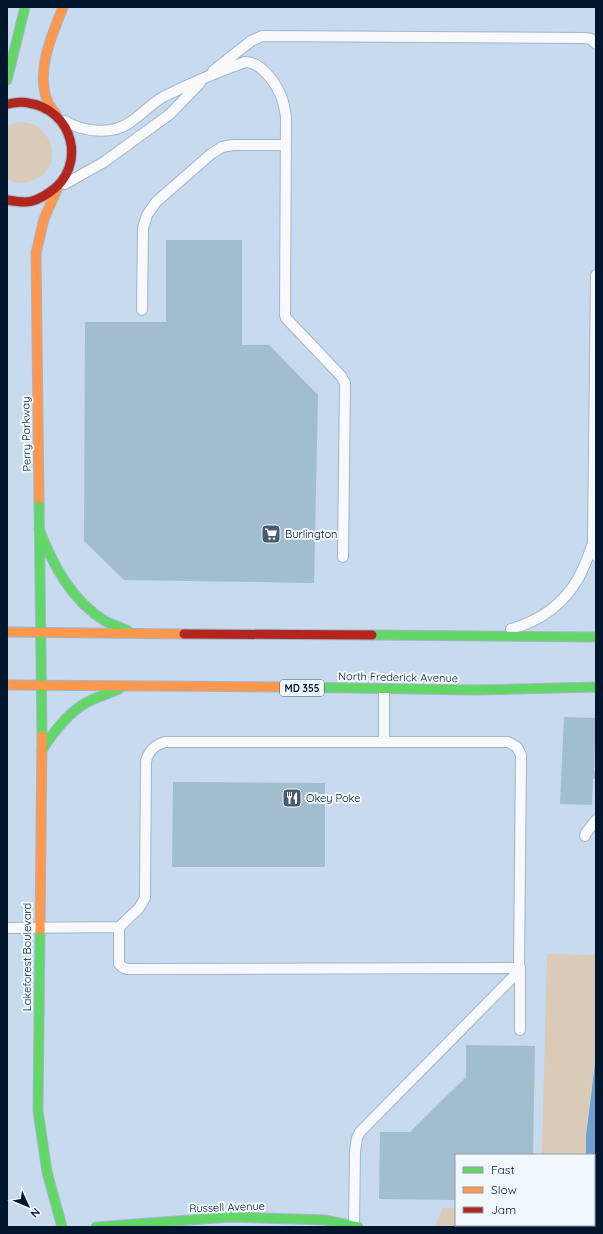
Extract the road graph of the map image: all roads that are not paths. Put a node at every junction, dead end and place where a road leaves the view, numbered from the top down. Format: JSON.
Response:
{"nodes":[{"id":1,"x":25,"y":7,"type":"edge"},
{"id":2,"x":63,"y":7,"type":"edge"},
{"id":3,"x":596,"y":44,"type":"edge"},
{"id":4,"x":204,"y":79,"type":"junction"},
{"id":5,"x":7,"y":80,"type":"edge"},
{"id":6,"x":7,"y":104,"type":"edge"},
{"id":7,"x":57,"y":116,"type":"junction"},
{"id":8,"x":286,"y":145,"type":"junction"},
{"id":9,"x":58,"y":187,"type":"junction"},
{"id":10,"x":7,"y":200,"type":"edge"},
{"id":11,"x":596,"y":275,"type":"edge"},
{"id":12,"x":142,"y":310,"type":"dead end"},
{"id":13,"x":39,"y":529,"type":"junction"},
{"id":14,"x":593,"y":543,"type":"junction"},
{"id":15,"x":596,"y":556,"type":"edge"},
{"id":16,"x":343,"y":557,"type":"dead end"},
{"id":17,"x":7,"y":632,"type":"edge"},
{"id":18,"x":40,"y":632,"type":"junction"},
{"id":19,"x":134,"y":633,"type":"junction"},
{"id":20,"x":487,"y":636,"type":"junction"},
{"id":21,"x":596,"y":637,"type":"edge"},
{"id":22,"x":7,"y":685,"type":"edge"},
{"id":23,"x":41,"y":685,"type":"junction"},
{"id":24,"x":127,"y":685,"type":"junction"},
{"id":25,"x":596,"y":687,"type":"edge"},
{"id":26,"x":384,"y":689,"type":"junction"},
{"id":27,"x":384,"y":742,"type":"junction"},
{"id":28,"x":42,"y":750,"type":"junction"},
{"id":29,"x":596,"y":820,"type":"edge"},
{"id":30,"x":585,"y":836,"type":"dead end"},
{"id":31,"x":39,"y":927,"type":"junction"},
{"id":32,"x":119,"y":927,"type":"junction"},
{"id":33,"x":7,"y":928,"type":"edge"},
{"id":34,"x":519,"y":966,"type":"junction"},
{"id":35,"x":520,"y":1030,"type":"dead end"},
{"id":36,"x":62,"y":1227,"type":"edge"},
{"id":37,"x":96,"y":1227,"type":"edge"},
{"id":38,"x":356,"y":1227,"type":"edge"}],
"edges":[{"from":1,"to":5,"type":"street"},
{"from":2,"to":7,"type":"street"},
{"from":3,"to":4,"type":"lane"},
{"from":4,"to":7,"type":"lane"},
{"from":4,"to":8,"type":"lane"},
{"from":4,"to":9,"type":"lane"},
{"from":6,"to":7,"type":"street"},
{"from":7,"to":9,"type":"street","name":"Perry Parkway"},
{"from":8,"to":12,"type":"lane"},
{"from":8,"to":16,"type":"lane"},
{"from":9,"to":10,"type":"street"},
{"from":9,"to":13,"type":"street","name":"Perry Parkway"},
{"from":11,"to":14,"type":"lane"},
{"from":13,"to":18,"type":"street","name":"Perry Parkway"},
{"from":13,"to":19,"type":"street"},
{"from":14,"to":15,"type":"lane"},
{"from":14,"to":20,"type":"lane"},
{"from":17,"to":18,"type":"street"},
{"from":18,"to":19,"type":"street"},
{"from":18,"to":23,"type":"street","name":"Perry Parkway"},
{"from":19,"to":20,"type":"street"},
{"from":20,"to":21,"type":"street"},
{"from":22,"to":23,"type":"street","name":"North Frederick Avenue","number":"MD 355"},
{"from":23,"to":24,"type":"street","name":"North Frederick Avenue","number":"MD 355"},
{"from":23,"to":28,"type":"street","name":"Lakeforest Boulevard"},
{"from":24,"to":26,"type":"street","name":"North Frederick Avenue","number":"MD 355"},
{"from":24,"to":28,"type":"street"},
{"from":25,"to":26,"type":"street","name":"North Frederick Avenue","number":"MD 355"},
{"from":26,"to":27,"type":"lane"},
{"from":27,"to":32,"type":"lane"},
{"from":27,"to":34,"type":"lane"},
{"from":28,"to":31,"type":"street","name":"Lakeforest Boulevard"},
{"from":29,"to":30,"type":"lane"},
{"from":31,"to":32,"type":"lane"},
{"from":31,"to":33,"type":"lane"},
{"from":31,"to":36,"type":"street","name":"Lakeforest Boulevard"},
{"from":32,"to":34,"type":"lane"},
{"from":34,"to":35,"type":"lane"},
{"from":34,"to":38,"type":"lane"},
{"from":37,"to":38,"type":"street","name":"Russell Avenue"}]}
